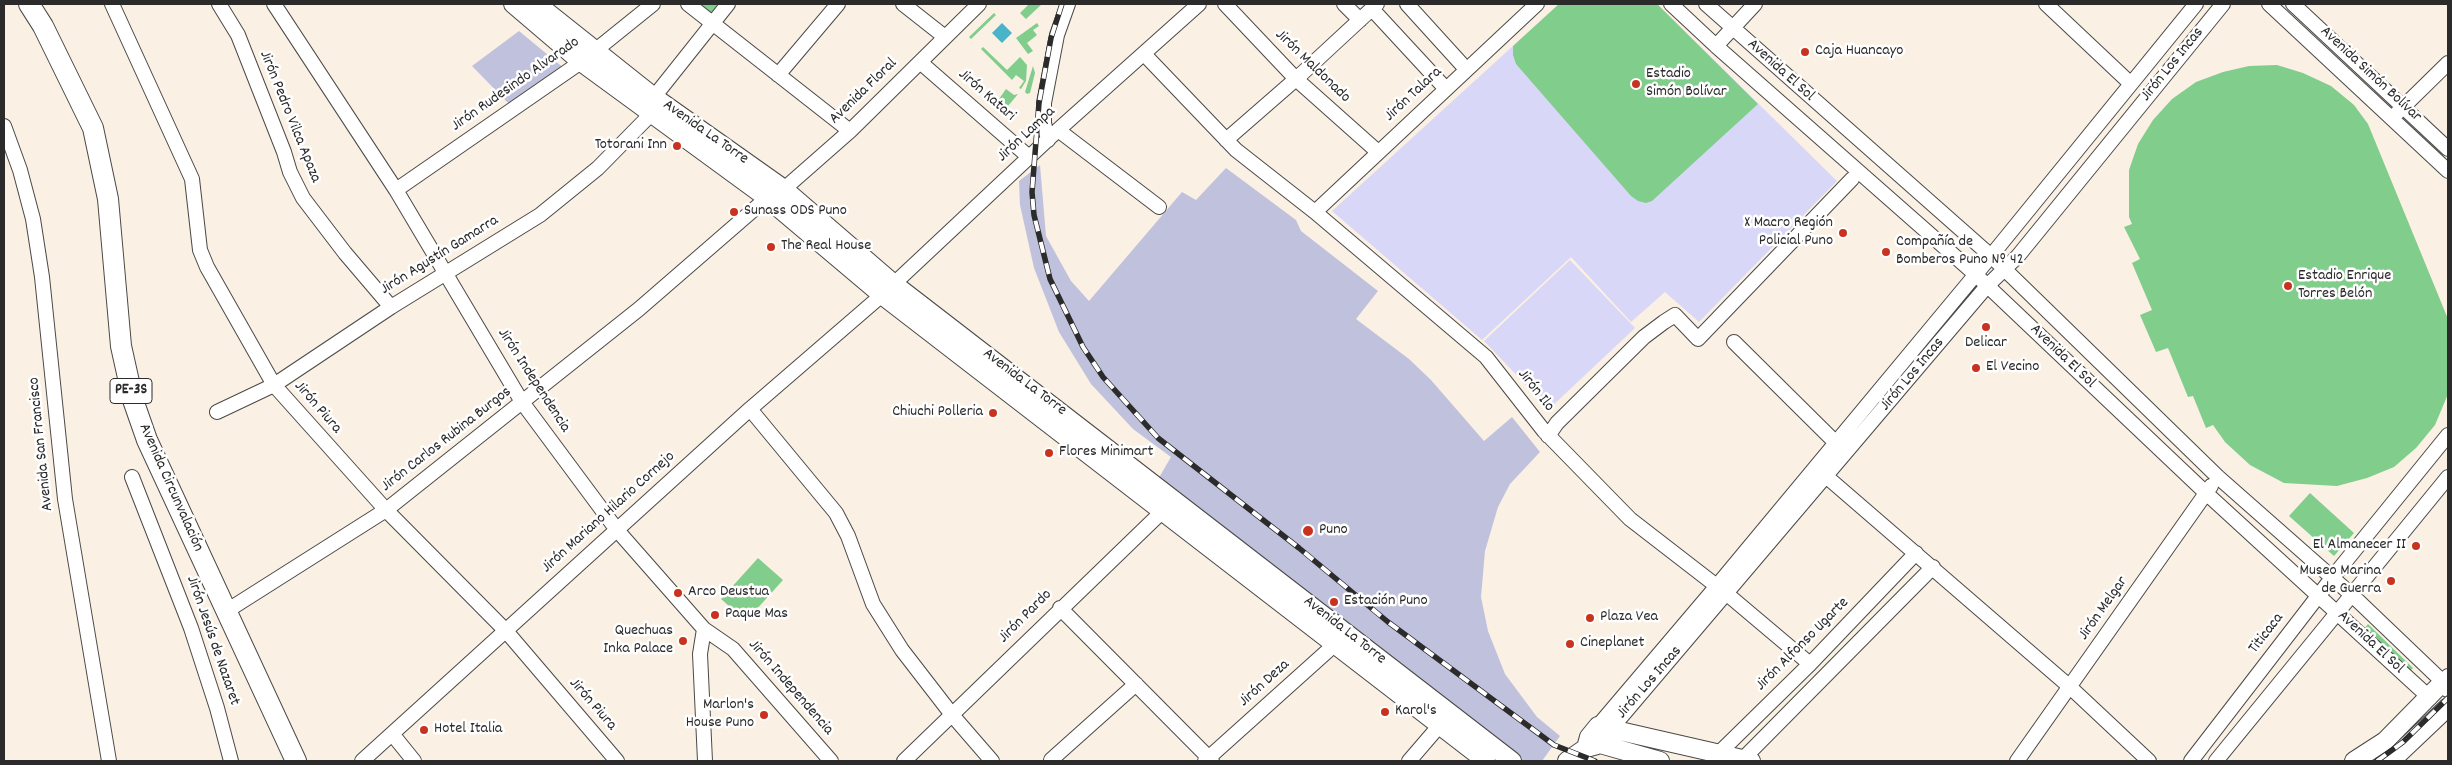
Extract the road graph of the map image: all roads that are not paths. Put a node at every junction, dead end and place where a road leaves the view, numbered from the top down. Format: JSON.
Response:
{"nodes":[{"id":1,"x":29,"y":4,"type":"edge"},
{"id":2,"x":112,"y":4,"type":"edge"},
{"id":3,"x":219,"y":4,"type":"edge"},
{"id":4,"x":274,"y":4,"type":"edge"},
{"id":5,"x":513,"y":4,"type":"edge"},
{"id":6,"x":537,"y":4,"type":"edge"},
{"id":7,"x":653,"y":4,"type":"edge"},
{"id":8,"x":728,"y":4,"type":"edge"},
{"id":9,"x":838,"y":4,"type":"edge"},
{"id":10,"x":903,"y":4,"type":"edge"},
{"id":11,"x":979,"y":4,"type":"edge"},
{"id":12,"x":1068,"y":4,"type":"edge"},
{"id":13,"x":1199,"y":4,"type":"edge"},
{"id":14,"x":1225,"y":4,"type":"edge"},
{"id":15,"x":1344,"y":4,"type":"edge"},
{"id":16,"x":1406,"y":4,"type":"edge"},
{"id":17,"x":1671,"y":4,"type":"edge"},
{"id":18,"x":1706,"y":4,"type":"edge"},
{"id":19,"x":1756,"y":4,"type":"edge"},
{"id":20,"x":2046,"y":4,"type":"edge"},
{"id":21,"x":2196,"y":4,"type":"edge"},
{"id":22,"x":2224,"y":4,"type":"edge"},
{"id":23,"x":2269,"y":4,"type":"edge"},
{"id":24,"x":2293,"y":4,"type":"edge"},
{"id":25,"x":692,"y":5,"type":"edge"},
{"id":26,"x":1375,"y":6,"type":"edge"},
{"id":27,"x":1528,"y":6,"type":"edge"},
{"id":28,"x":1360,"y":20,"type":"junction"},
{"id":29,"x":712,"y":23,"type":"junction"},
{"id":30,"x":1732,"y":28,"type":"junction"},
{"id":31,"x":945,"y":37,"type":"junction"},
{"id":32,"x":1716,"y":46,"type":"junction"},
{"id":33,"x":597,"y":49,"type":"junction"},
{"id":34,"x":1144,"y":54,"type":"junction"},
{"id":35,"x":581,"y":62,"type":"junction"},
{"id":36,"x":920,"y":62,"type":"junction"},
{"id":37,"x":2448,"y":63,"type":"edge"},
{"id":38,"x":1466,"y":69,"type":"junction"},
{"id":39,"x":778,"y":75,"type":"junction"},
{"id":40,"x":1296,"y":80,"type":"junction"},
{"id":41,"x":2131,"y":84,"type":"junction"},
{"id":42,"x":1446,"y":89,"type":"junction"},
{"id":43,"x":656,"y":105,"type":"junction"},
{"id":44,"x":2403,"y":107,"type":"junction"},
{"id":45,"x":2392,"y":118,"type":"junction"},
{"id":46,"x":4,"y":126,"type":"edge"},
{"id":47,"x":850,"y":131,"type":"junction"},
{"id":48,"x":1053,"y":135,"type":"junction"},
{"id":49,"x":1226,"y":140,"type":"junction"},
{"id":50,"x":2448,"y":149,"type":"edge"},
{"id":51,"x":1378,"y":152,"type":"junction"},
{"id":52,"x":1029,"y":157,"type":"junction"},
{"id":53,"x":2448,"y":171,"type":"edge"},
{"id":54,"x":1852,"y":179,"type":"dead end"},
{"id":55,"x":784,"y":189,"type":"junction"},
{"id":56,"x":396,"y":190,"type":"junction"},
{"id":57,"x":767,"y":198,"type":"junction"},
{"id":58,"x":1158,"y":207,"type":"dead end"},
{"id":59,"x":1315,"y":212,"type":"junction"},
{"id":60,"x":1990,"y":256,"type":"junction"},
{"id":61,"x":2004,"y":270,"type":"junction"},
{"id":62,"x":446,"y":273,"type":"junction"},
{"id":63,"x":1975,"y":274,"type":"junction"},
{"id":64,"x":1988,"y":286,"type":"junction"},
{"id":65,"x":888,"y":289,"type":"junction"},
{"id":66,"x":392,"y":307,"type":"junction"},
{"id":67,"x":1734,"y":342,"type":"dead end"},
{"id":68,"x":274,"y":386,"type":"junction"},
{"id":69,"x":522,"y":402,"type":"junction"},
{"id":70,"x":750,"y":409,"type":"junction"},
{"id":71,"x":216,"y":412,"type":"dead end"},
{"id":72,"x":2448,"y":435,"type":"edge"},
{"id":73,"x":1548,"y":436,"type":"junction"},
{"id":74,"x":1836,"y":443,"type":"junction"},
{"id":75,"x":1821,"y":471,"type":"junction"},
{"id":76,"x":2218,"y":476,"type":"junction"},
{"id":77,"x":132,"y":477,"type":"dead end"},
{"id":78,"x":2448,"y":477,"type":"edge"},
{"id":79,"x":2206,"y":493,"type":"junction"},
{"id":80,"x":1169,"y":505,"type":"junction"},
{"id":81,"x":386,"y":510,"type":"junction"},
{"id":82,"x":617,"y":530,"type":"junction"},
{"id":83,"x":1916,"y":553,"type":"junction"},
{"id":84,"x":1933,"y":567,"type":"junction"},
{"id":85,"x":2332,"y":578,"type":"junction"},
{"id":86,"x":1721,"y":591,"type":"junction"},
{"id":87,"x":2319,"y":595,"type":"junction"},
{"id":88,"x":2353,"y":596,"type":"junction"},
{"id":89,"x":1060,"y":608,"type":"junction"},
{"id":90,"x":225,"y":612,"type":"junction"},
{"id":91,"x":2337,"y":612,"type":"junction"},
{"id":92,"x":704,"y":629,"type":"junction"},
{"id":93,"x":506,"y":630,"type":"junction"},
{"id":94,"x":1341,"y":639,"type":"junction"},
{"id":95,"x":1810,"y":664,"type":"junction"},
{"id":96,"x":2446,"y":682,"type":"edge"},
{"id":97,"x":1136,"y":684,"type":"junction"},
{"id":98,"x":2070,"y":687,"type":"junction"},
{"id":99,"x":2430,"y":698,"type":"junction"},
{"id":100,"x":2447,"y":712,"type":"edge"},
{"id":101,"x":953,"y":716,"type":"junction"},
{"id":102,"x":1440,"y":726,"type":"junction"},
{"id":103,"x":393,"y":735,"type":"junction"},
{"id":104,"x":1596,"y":737,"type":"junction"},
{"id":105,"x":1717,"y":758,"type":"edge"},
{"id":106,"x":1051,"y":760,"type":"dead end"},
{"id":107,"x":1208,"y":760,"type":"edge"},
{"id":108,"x":109,"y":761,"type":"edge"},
{"id":109,"x":231,"y":761,"type":"edge"},
{"id":110,"x":296,"y":761,"type":"edge"},
{"id":111,"x":362,"y":761,"type":"edge"},
{"id":112,"x":414,"y":761,"type":"edge"},
{"id":113,"x":617,"y":761,"type":"edge"},
{"id":114,"x":705,"y":761,"type":"edge"},
{"id":115,"x":831,"y":761,"type":"edge"},
{"id":116,"x":904,"y":761,"type":"edge"},
{"id":117,"x":992,"y":761,"type":"edge"},
{"id":118,"x":1409,"y":761,"type":"edge"},
{"id":119,"x":1486,"y":761,"type":"edge"},
{"id":120,"x":1512,"y":761,"type":"edge"},
{"id":121,"x":1567,"y":761,"type":"edge"},
{"id":122,"x":1660,"y":761,"type":"edge"},
{"id":123,"x":1746,"y":761,"type":"edge"},
{"id":124,"x":2017,"y":761,"type":"edge"},
{"id":125,"x":2149,"y":761,"type":"edge"},
{"id":126,"x":2190,"y":761,"type":"edge"},
{"id":127,"x":2216,"y":761,"type":"edge"},
{"id":128,"x":2354,"y":761,"type":"edge"},
{"id":129,"x":2390,"y":761,"type":"edge"}],
"edges":[{"from":1,"to":90,"type":"highway","name":"Avenida Circunvalación","number":"PE-3S"},
{"from":2,"to":68,"type":"street","name":"Jirón Piura"},
{"from":3,"to":66,"type":"street","name":"Jirón Pedro Vilca Apaza"},
{"from":4,"to":56,"type":"street","name":"Jirón Independencia"},
{"from":5,"to":35,"type":"main road","name":"Avenida La Torre"},
{"from":6,"to":33,"type":"main road","name":"Avenida La Torre"},
{"from":7,"to":33,"type":"street","name":"Jirón Rudesindo Alvarado"},
{"from":8,"to":29,"type":"street","name":"Jirón Agustín Gamarra"},
{"from":9,"to":39,"type":"street"},
{"from":10,"to":31,"type":"street"},
{"from":11,"to":31,"type":"street","name":"Avenida Floral"},
{"from":12,"to":48,"type":"street"},
{"from":13,"to":34,"type":"street","name":"Jirón Lampa"},
{"from":14,"to":40,"type":"street","name":"Jirón Maldonado"},
{"from":15,"to":28,"type":"street"},
{"from":16,"to":38,"type":"street"},
{"from":17,"to":32,"type":"street","name":"Avenida El Sol"},
{"from":18,"to":30,"type":"street","name":"Avenida El Sol"},
{"from":19,"to":30,"type":"street"},
{"from":20,"to":41,"type":"street"},
{"from":21,"to":41,"type":"street","name":"Jirón Los Incas"},
{"from":22,"to":61,"type":"street","name":"Jirón Los Incas"},
{"from":23,"to":45,"type":"street","name":"Avenida Simón Bolívar"},
{"from":24,"to":44,"type":"street","name":"Avenida Simón Bolívar"},
{"from":25,"to":29,"type":"street"},
{"from":26,"to":28,"type":"street"},
{"from":26,"to":42,"type":"street"},
{"from":27,"to":38,"type":"street","name":"Jirón Talara"},
{"from":28,"to":40,"type":"street"},
{"from":29,"to":39,"type":"street"},
{"from":29,"to":43,"type":"street","name":"Jirón Agustín Gamarra"},
{"from":30,"to":32,"type":"street"},
{"from":30,"to":60,"type":"street","name":"Avenida El Sol"},
{"from":31,"to":36,"type":"street","name":"Avenida Floral"},
{"from":32,"to":63,"type":"street","name":"Avenida El Sol"},
{"from":33,"to":35,"type":"street","name":"Jirón Rudesindo Alvarado"},
{"from":33,"to":43,"type":"main road","name":"Avenida La Torre"},
{"from":34,"to":48,"type":"street","name":"Jirón Lampa"},
{"from":34,"to":49,"type":"street","name":"Jirón Ilo"},
{"from":35,"to":43,"type":"main road","name":"Avenida La Torre"},
{"from":35,"to":56,"type":"street","name":"Jirón Rudesindo Alvarado"},
{"from":36,"to":47,"type":"street","name":"Avenida Floral"},
{"from":36,"to":52,"type":"street","name":"Jirón Katari"},
{"from":37,"to":44,"type":"street"},
{"from":38,"to":42,"type":"street","name":"Jirón Talara"},
{"from":39,"to":47,"type":"street"},
{"from":40,"to":49,"type":"street"},
{"from":40,"to":51,"type":"street","name":"Jirón Maldonado"},
{"from":41,"to":60,"type":"street","name":"Jirón Los Incas"},
{"from":42,"to":51,"type":"street","name":"Jirón Talara"},
{"from":43,"to":55,"type":"main road","name":"Avenida La Torre"},
{"from":43,"to":57,"type":"main road","name":"Avenida La Torre"},
{"from":43,"to":62,"type":"street","name":"Jirón Agustín Gamarra"},
{"from":44,"to":45,"type":"street"},
{"from":44,"to":50,"type":"street","name":"Avenida Simón Bolívar"},
{"from":45,"to":53,"type":"street","name":"Avenida Simón Bolívar"},
{"from":46,"to":108,"type":"street","name":"Avenida San Francisco"},
{"from":47,"to":55,"type":"street","name":"Avenida Floral"},
{"from":48,"to":52,"type":"street","name":"Jirón Lampa"},
{"from":48,"to":58,"type":"street"},
{"from":49,"to":59,"type":"street","name":"Jirón Ilo"},
{"from":51,"to":59,"type":"street","name":"Jirón Talara"},
{"from":52,"to":65,"type":"street","name":"Jirón Lampa"},
{"from":54,"to":73,"type":"street"},
{"from":55,"to":57,"type":"street","name":"Avenida Floral"},
{"from":55,"to":65,"type":"main road","name":"Avenida La Torre"},
{"from":56,"to":62,"type":"street","name":"Jirón Independencia"},
{"from":57,"to":65,"type":"main road","name":"Avenida La Torre"},
{"from":57,"to":69,"type":"street","name":"Jirón Carlos Rubina Burgos"},
{"from":59,"to":73,"type":"street","name":"Jirón Ilo"},
{"from":60,"to":61,"type":"street","name":"Avenida El Sol"},
{"from":60,"to":63,"type":"street","name":"Jirón Los Incas"},
{"from":61,"to":64,"type":"street","name":"Jirón Los Incas"},
{"from":61,"to":76,"type":"street","name":"Avenida El Sol"},
{"from":62,"to":66,"type":"street","name":"Jirón Agustín Gamarra"},
{"from":62,"to":69,"type":"street","name":"Jirón Independencia"},
{"from":63,"to":64,"type":"street","name":"Avenida El Sol"},
{"from":63,"to":74,"type":"street","name":"Jirón Los Incas"},
{"from":64,"to":75,"type":"street","name":"Jirón Los Incas"},
{"from":64,"to":79,"type":"street","name":"Avenida El Sol"},
{"from":65,"to":70,"type":"street","name":"Jirón Mariano Hilario Cornejo"},
{"from":65,"to":80,"type":"main road","name":"Avenida La Torre"},
{"from":66,"to":68,"type":"street","name":"Jirón Agustín Gamarra"},
{"from":67,"to":74,"type":"street"},
{"from":68,"to":71,"type":"street","name":"Jirón Agustín Gamarra"},
{"from":68,"to":81,"type":"street","name":"Jirón Piura"},
{"from":69,"to":81,"type":"street","name":"Jirón Carlos Rubina Burgos"},
{"from":69,"to":82,"type":"street","name":"Jirón Independencia"},
{"from":70,"to":82,"type":"street","name":"Jirón Mariano Hilario Cornejo"},
{"from":70,"to":101,"type":"street"},
{"from":72,"to":85,"type":"street","name":"Titicaca"},
{"from":73,"to":86,"type":"street","name":"Jirón Ilo"},
{"from":74,"to":75,"type":"street","name":"Jirón Los Incas"},
{"from":75,"to":83,"type":"street"},
{"from":75,"to":86,"type":"street","name":"Jirón Los Incas"},
{"from":76,"to":79,"type":"street","name":"Jirón Melgar"},
{"from":76,"to":85,"type":"street","name":"Avenida El Sol"},
{"from":77,"to":109,"type":"street","name":"Jirón Jesús de Nazaret"},
{"from":78,"to":88,"type":"street"},
{"from":79,"to":87,"type":"street","name":"Avenida El Sol"},
{"from":79,"to":98,"type":"street","name":"Jirón Melgar"},
{"from":80,"to":89,"type":"street","name":"Jirón Pardo"},
{"from":80,"to":94,"type":"main road","name":"Avenida La Torre"},
{"from":81,"to":90,"type":"street","name":"Jirón Carlos Rubina Burgos"},
{"from":81,"to":93,"type":"street","name":"Jirón Piura"},
{"from":82,"to":92,"type":"street","name":"Jirón Independencia"},
{"from":82,"to":93,"type":"street","name":"Jirón Mariano Hilario Cornejo"},
{"from":83,"to":84,"type":"street"},
{"from":83,"to":95,"type":"street","name":"Jirón Alfonso Ugarte"},
{"from":84,"to":98,"type":"street"},
{"from":84,"to":123,"type":"street"},
{"from":85,"to":87,"type":"street","name":"Titicaca"},
{"from":85,"to":88,"type":"street","name":"Avenida El Sol"},
{"from":86,"to":95,"type":"street","name":"Jirón Ilo"},
{"from":86,"to":104,"type":"street","name":"Jirón Los Incas"},
{"from":87,"to":91,"type":"street","name":"Avenida El Sol"},
{"from":87,"to":126,"type":"street","name":"Titicaca"},
{"from":88,"to":91,"type":"street"},
{"from":88,"to":96,"type":"street","name":"Avenida El Sol"},
{"from":89,"to":97,"type":"street"},
{"from":89,"to":101,"type":"street","name":"Jirón Pardo"},
{"from":90,"to":110,"type":"highway","name":"Avenida Circunvalación","number":"PE-3S"},
{"from":91,"to":99,"type":"street","name":"Avenida El Sol"},
{"from":91,"to":127,"type":"street"},
{"from":92,"to":114,"type":"street"},
{"from":92,"to":115,"type":"street","name":"Jirón Independencia"},
{"from":93,"to":103,"type":"street","name":"Jirón Mariano Hilario Cornejo"},
{"from":93,"to":113,"type":"street","name":"Jirón Piura"},
{"from":94,"to":102,"type":"main road","name":"Avenida La Torre"},
{"from":94,"to":107,"type":"street","name":"Jirón Deza"},
{"from":94,"to":120,"type":"main road","name":"Avenida La Torre"},
{"from":95,"to":105,"type":"street","name":"Jirón Alfonso Ugarte"},
{"from":96,"to":99,"type":"main road"},
{"from":97,"to":106,"type":"street"},
{"from":97,"to":107,"type":"street"},
{"from":98,"to":124,"type":"street","name":"Jirón Melgar"},
{"from":98,"to":125,"type":"street"},
{"from":99,"to":100,"type":"main road","name":"Avenida El Sol"},
{"from":99,"to":128,"type":"main road"},
{"from":100,"to":129,"type":"main road"},
{"from":101,"to":116,"type":"street","name":"Jirón Pardo"},
{"from":101,"to":117,"type":"street"},
{"from":102,"to":118,"type":"street"},
{"from":102,"to":119,"type":"main road","name":"Avenida La Torre"},
{"from":103,"to":111,"type":"street","name":"Jirón Mariano Hilario Cornejo"},
{"from":103,"to":112,"type":"street"},
{"from":104,"to":105,"type":"main road"},
{"from":104,"to":121,"type":"main road"},
{"from":104,"to":122,"type":"main road"},
{"from":105,"to":123,"type":"main road"}]}
